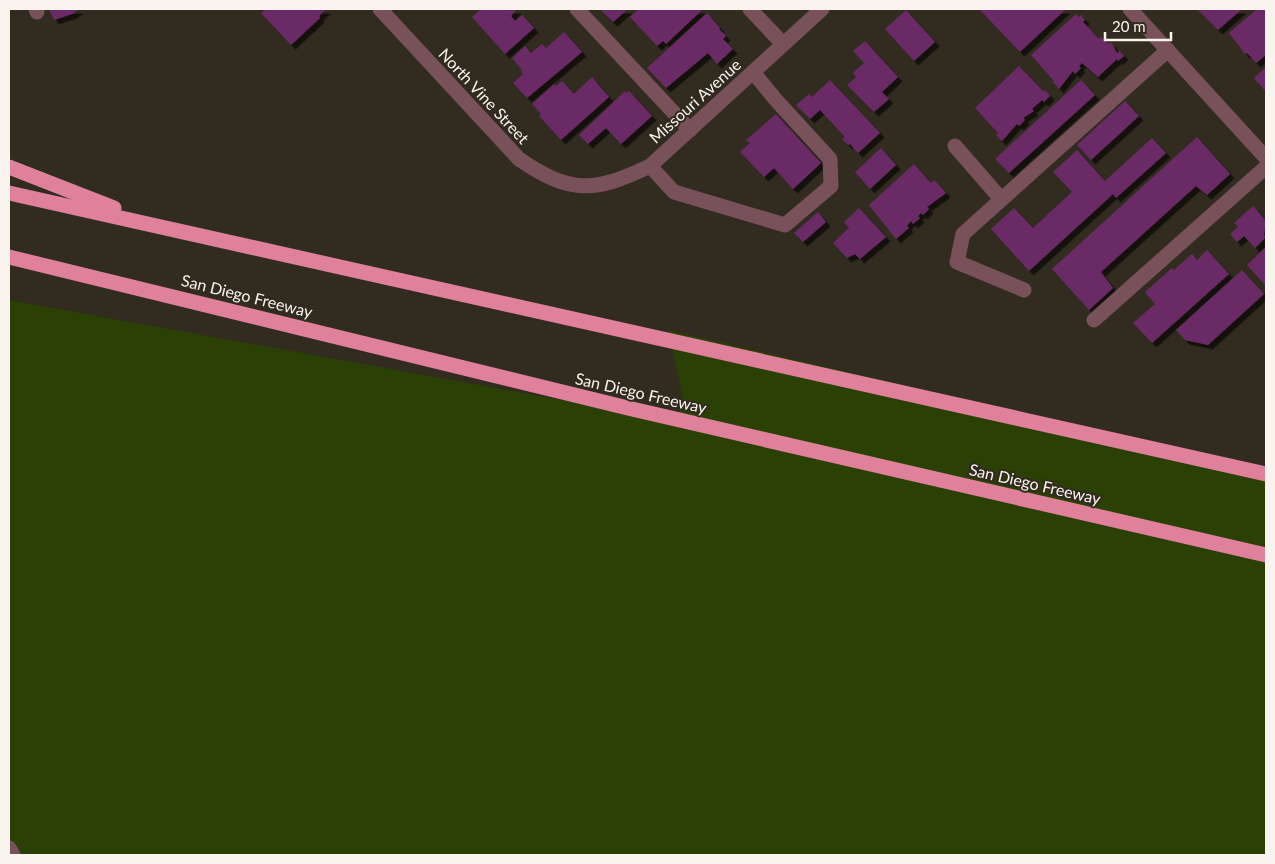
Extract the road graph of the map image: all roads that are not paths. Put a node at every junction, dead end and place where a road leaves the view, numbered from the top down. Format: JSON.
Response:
{"nodes":[{"id":1,"x":380,"y":9,"type":"edge"},
{"id":2,"x":577,"y":9,"type":"edge"},
{"id":3,"x":750,"y":9,"type":"edge"},
{"id":4,"x":822,"y":9,"type":"edge"},
{"id":5,"x":1130,"y":9,"type":"edge"},
{"id":6,"x":783,"y":44,"type":"junction"},
{"id":7,"x":1168,"y":50,"type":"junction"},
{"id":8,"x":753,"y":72,"type":"junction"},
{"id":9,"x":690,"y":130,"type":"junction"},
{"id":10,"x":955,"y":146,"type":"dead end"},
{"id":11,"x":1266,"y":158,"type":"edge"},
{"id":12,"x":650,"y":166,"type":"junction"},
{"id":13,"x":9,"y":167,"type":"edge"},
{"id":14,"x":1266,"y":167,"type":"edge"},
{"id":15,"x":576,"y":187,"type":"joint"},
{"id":16,"x":9,"y":193,"type":"edge"},
{"id":17,"x":1001,"y":199,"type":"junction"},
{"id":18,"x":157,"y":225,"type":"junction"},
{"id":19,"x":9,"y":257,"type":"edge"},
{"id":20,"x":9,"y":264,"type":"edge"},
{"id":21,"x":52,"y":266,"type":"junction"},
{"id":22,"x":1024,"y":290,"type":"dead end"},
{"id":23,"x":1094,"y":320,"type":"dead end"},
{"id":24,"x":1266,"y":474,"type":"edge"},
{"id":25,"x":1266,"y":555,"type":"edge"},
{"id":26,"x":9,"y":848,"type":"edge"},
{"id":27,"x":13,"y":855,"type":"edge"}],
"edges":[{"from":1,"to":15,"type":"street","name":"North Vine Street"},
{"from":2,"to":9,"type":"street"},
{"from":3,"to":6,"type":"street"},
{"from":4,"to":6,"type":"street","name":"Missouri Avenue"},
{"from":5,"to":7,"type":"street"},
{"from":6,"to":8,"type":"street","name":"Missouri Avenue"},
{"from":7,"to":11,"type":"street"},
{"from":7,"to":17,"type":"street"},
{"from":8,"to":9,"type":"street","name":"Missouri Avenue"},
{"from":8,"to":12,"type":"street"},
{"from":9,"to":12,"type":"street","name":"Missouri Avenue"},
{"from":10,"to":17,"type":"street"},
{"from":12,"to":15,"type":"street","name":"Missouri Avenue"},
{"from":13,"to":18,"type":"highway"},
{"from":14,"to":23,"type":"street"},
{"from":16,"to":18,"type":"highway"},
{"from":17,"to":22,"type":"street"},
{"from":18,"to":24,"type":"highway"},
{"from":19,"to":21,"type":"highway","name":"San Diego Freeway"},
{"from":20,"to":21,"type":"highway"},
{"from":21,"to":25,"type":"highway","name":"San Diego Freeway"},
{"from":26,"to":27,"type":"street"}]}
